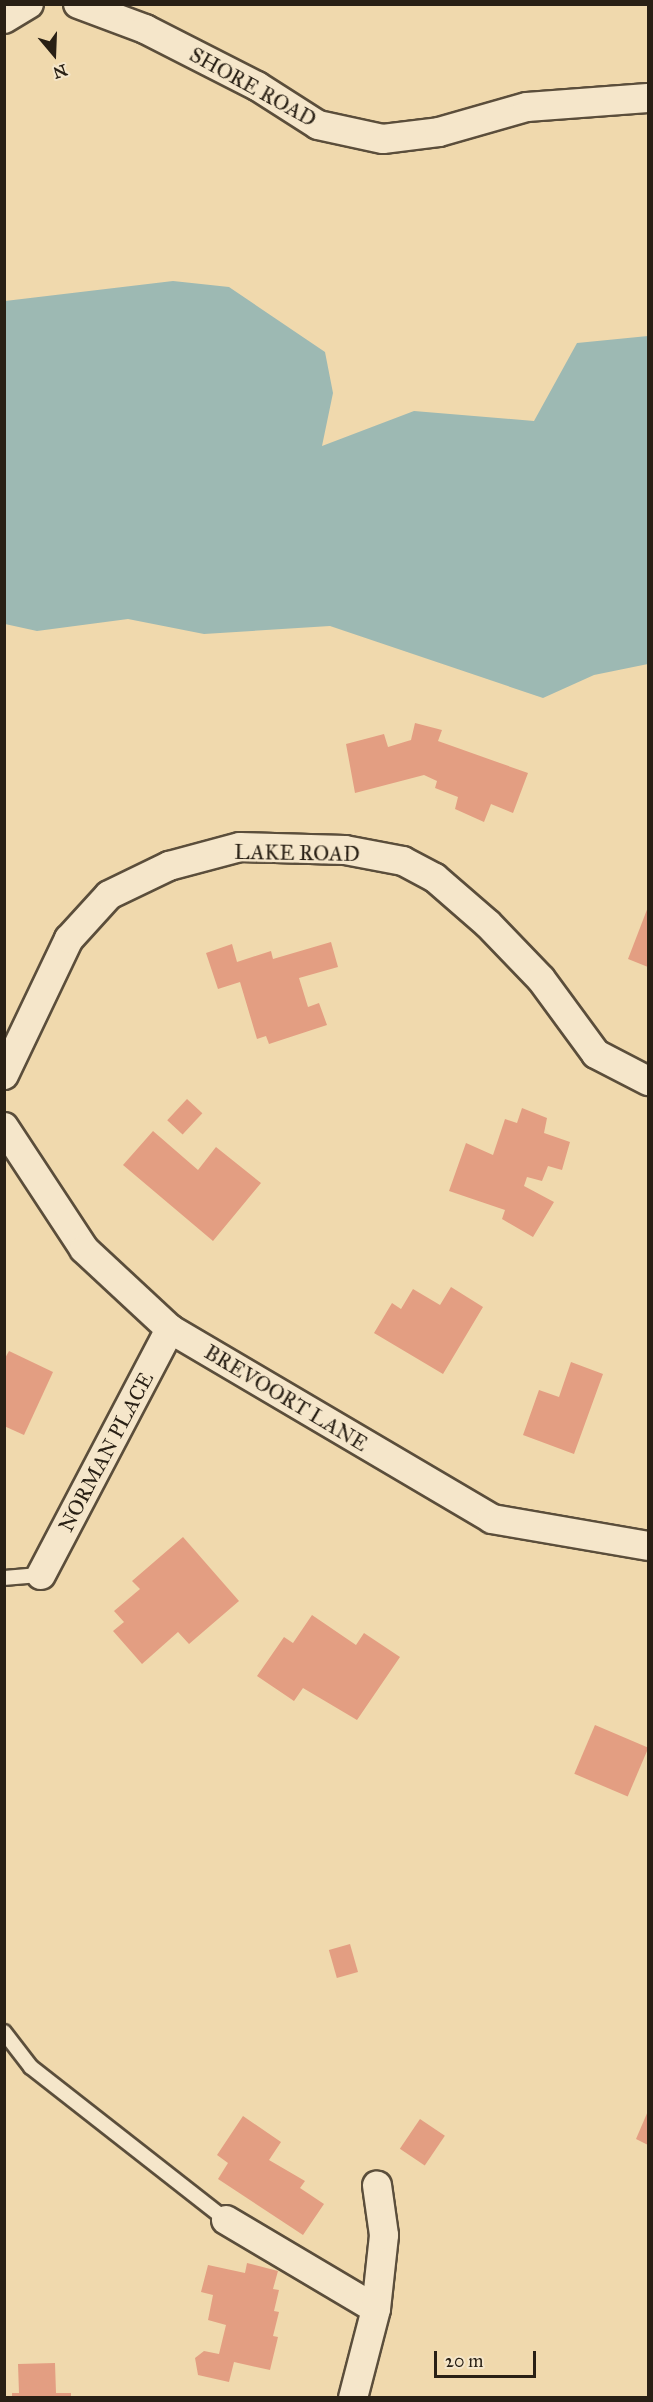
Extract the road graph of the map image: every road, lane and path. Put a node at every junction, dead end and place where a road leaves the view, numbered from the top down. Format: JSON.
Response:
{"nodes":[{"id":1,"x":29,"y":4,"type":"edge"},
{"id":2,"x":78,"y":4,"type":"edge"},
{"id":3,"x":4,"y":19,"type":"edge"},
{"id":4,"x":648,"y":98,"type":"edge"},
{"id":5,"x":4,"y":1075,"type":"edge"},
{"id":6,"x":648,"y":1081,"type":"edge"},
{"id":7,"x":4,"y":1126,"type":"edge"},
{"id":8,"x":170,"y":1329,"type":"junction"},
{"id":9,"x":648,"y":1546,"type":"edge"},
{"id":10,"x":41,"y":1575,"type":"joint"},
{"id":11,"x":4,"y":1578,"type":"edge"},
{"id":12,"x":4,"y":2032,"type":"edge"},
{"id":13,"x":377,"y":2185,"type":"dead end"},
{"id":14,"x":226,"y":2220,"type":"joint"},
{"id":15,"x":376,"y":2309,"type":"junction"},
{"id":16,"x":353,"y":2397,"type":"edge"}],
"edges":[{"from":1,"to":3,"type":"street"},
{"from":2,"to":4,"type":"street","name":"SHORE ROAD"},
{"from":5,"to":6,"type":"street","name":"LAKE ROAD"},
{"from":7,"to":8,"type":"street","name":"BREVOORT LANE"},
{"from":8,"to":9,"type":"street","name":"BREVOORT LANE"},
{"from":8,"to":10,"type":"street","name":"NORMAN PLACE"},
{"from":10,"to":11,"type":"lane"},
{"from":12,"to":14,"type":"lane"},
{"from":13,"to":15,"type":"street"},
{"from":14,"to":15,"type":"street"},
{"from":15,"to":16,"type":"street"}]}
